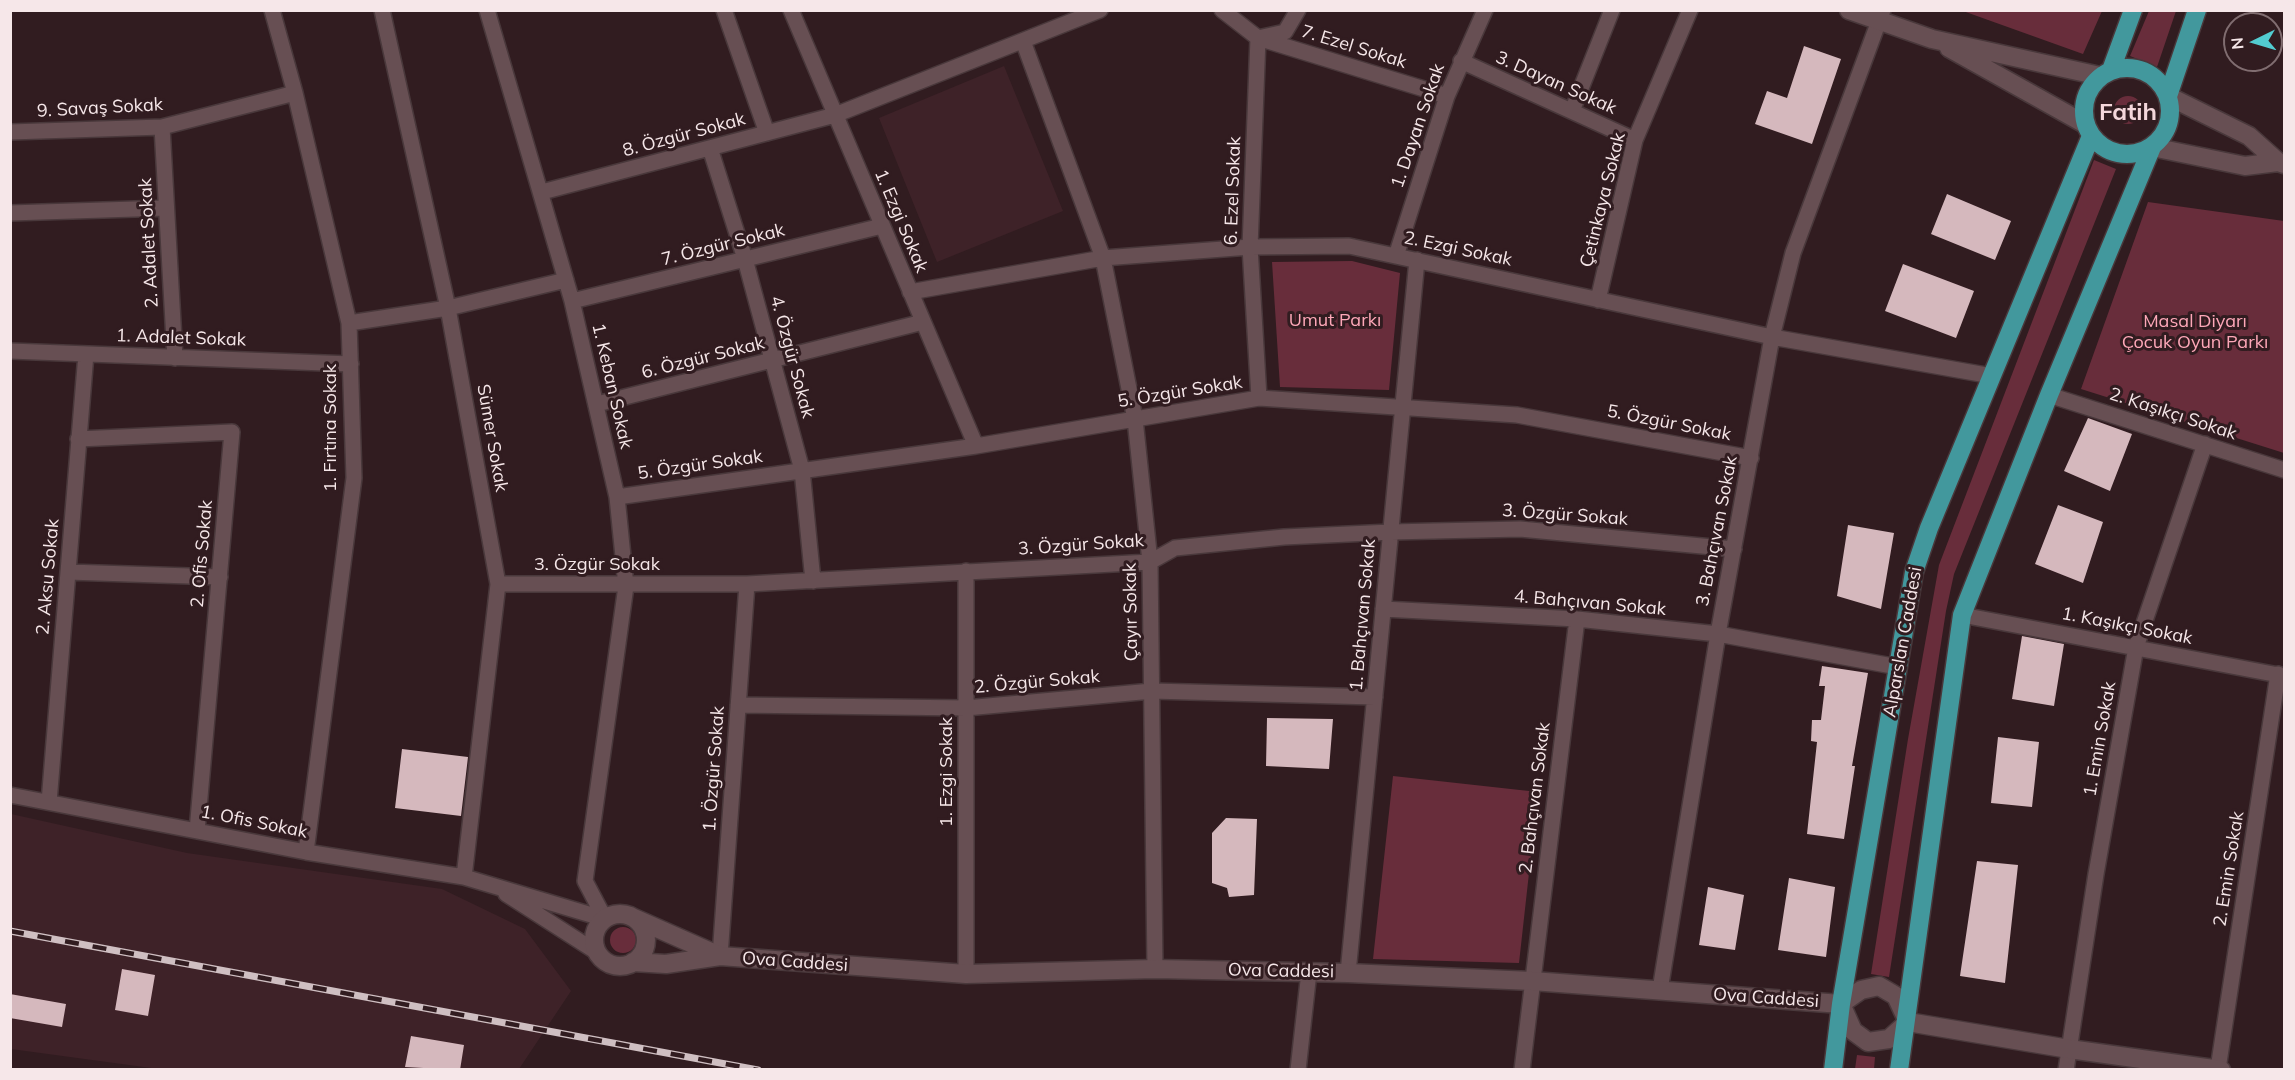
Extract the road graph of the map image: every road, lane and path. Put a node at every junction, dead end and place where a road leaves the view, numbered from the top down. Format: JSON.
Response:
{"nodes":[{"id":1,"x":272,"y":10,"type":"edge"},
{"id":2,"x":382,"y":10,"type":"edge"},
{"id":3,"x":487,"y":10,"type":"edge"},
{"id":4,"x":724,"y":10,"type":"edge"},
{"id":5,"x":790,"y":10,"type":"edge"},
{"id":6,"x":1100,"y":10,"type":"edge"},
{"id":7,"x":1222,"y":10,"type":"edge"},
{"id":8,"x":1298,"y":10,"type":"edge"},
{"id":9,"x":1485,"y":10,"type":"edge"},
{"id":10,"x":1612,"y":10,"type":"edge"},
{"id":11,"x":1690,"y":10,"type":"edge"},
{"id":12,"x":1849,"y":10,"type":"edge"},
{"id":13,"x":2133,"y":10,"type":"edge"},
{"id":14,"x":2197,"y":10,"type":"edge"},
{"id":15,"x":1881,"y":16,"type":"edge"},
{"id":16,"x":1258,"y":38,"type":"junction"},
{"id":17,"x":1932,"y":39,"type":"junction"},
{"id":18,"x":1023,"y":41,"type":"junction"},
{"id":19,"x":1461,"y":61,"type":"junction"},
{"id":20,"x":2106,"y":73,"type":"junction"},
{"id":21,"x":296,"y":93,"type":"junction"},
{"id":22,"x":1447,"y":96,"type":"junction"},
{"id":23,"x":2168,"y":96,"type":"junction"},
{"id":24,"x":1572,"y":111,"type":"junction"},
{"id":25,"x":835,"y":115,"type":"junction"},
{"id":26,"x":162,"y":127,"type":"junction"},
{"id":27,"x":2088,"y":130,"type":"junction"},
{"id":28,"x":10,"y":132,"type":"edge"},
{"id":29,"x":767,"y":133,"type":"junction"},
{"id":30,"x":1635,"y":140,"type":"junction"},
{"id":31,"x":2152,"y":147,"type":"junction"},
{"id":32,"x":710,"y":148,"type":"junction"},
{"id":33,"x":2282,"y":158,"type":"edge"},
{"id":34,"x":542,"y":192,"type":"junction"},
{"id":35,"x":166,"y":208,"type":"junction"},
{"id":36,"x":10,"y":213,"type":"edge"},
{"id":37,"x":882,"y":226,"type":"junction"},
{"id":38,"x":1250,"y":247,"type":"junction"},
{"id":39,"x":1396,"y":256,"type":"junction"},
{"id":40,"x":1103,"y":258,"type":"junction"},
{"id":41,"x":746,"y":260,"type":"junction"},
{"id":42,"x":1417,"y":261,"type":"junction"},
{"id":43,"x":566,"y":280,"type":"junction"},
{"id":44,"x":910,"y":292,"type":"junction"},
{"id":45,"x":1598,"y":300,"type":"junction"},
{"id":46,"x":572,"y":301,"type":"junction"},
{"id":47,"x":448,"y":308,"type":"junction"},
{"id":48,"x":923,"y":322,"type":"junction"},
{"id":49,"x":349,"y":323,"type":"junction"},
{"id":50,"x":1772,"y":337,"type":"junction"},
{"id":51,"x":10,"y":351,"type":"edge"},
{"id":52,"x":86,"y":354,"type":"junction"},
{"id":53,"x":175,"y":358,"type":"junction"},
{"id":54,"x":773,"y":361,"type":"junction"},
{"id":55,"x":351,"y":364,"type":"junction"},
{"id":56,"x":1992,"y":376,"type":"junction"},
{"id":57,"x":2049,"y":395,"type":"junction"},
{"id":58,"x":1259,"y":398,"type":"junction"},
{"id":59,"x":597,"y":404,"type":"junction"},
{"id":60,"x":1403,"y":405,"type":"junction"},
{"id":61,"x":1135,"y":419,"type":"junction"},
{"id":62,"x":78,"y":439,"type":"junction"},
{"id":63,"x":2205,"y":444,"type":"junction"},
{"id":64,"x":975,"y":446,"type":"junction"},
{"id":65,"x":1751,"y":458,"type":"junction"},
{"id":66,"x":802,"y":470,"type":"junction"},
{"id":67,"x":2284,"y":470,"type":"edge"},
{"id":68,"x":617,"y":497,"type":"junction"},
{"id":69,"x":1391,"y":532,"type":"junction"},
{"id":70,"x":1734,"y":549,"type":"junction"},
{"id":71,"x":1150,"y":562,"type":"junction"},
{"id":72,"x":966,"y":571,"type":"junction"},
{"id":73,"x":68,"y":572,"type":"junction"},
{"id":74,"x":220,"y":576,"type":"junction"},
{"id":75,"x":813,"y":581,"type":"junction"},
{"id":76,"x":498,"y":584,"type":"junction"},
{"id":77,"x":747,"y":584,"type":"junction"},
{"id":78,"x":626,"y":586,"type":"junction"},
{"id":79,"x":1383,"y":609,"type":"junction"},
{"id":80,"x":1962,"y":615,"type":"junction"},
{"id":81,"x":1577,"y":619,"type":"junction"},
{"id":82,"x":1718,"y":634,"type":"junction"},
{"id":83,"x":2136,"y":647,"type":"junction"},
{"id":84,"x":1898,"y":667,"type":"junction"},
{"id":85,"x":2281,"y":675,"type":"edge"},
{"id":86,"x":1152,"y":691,"type":"junction"},
{"id":87,"x":1375,"y":697,"type":"junction"},
{"id":88,"x":738,"y":705,"type":"junction"},
{"id":89,"x":966,"y":708,"type":"junction"},
{"id":90,"x":10,"y":795,"type":"edge"},
{"id":91,"x":49,"y":802,"type":"junction"},
{"id":92,"x":197,"y":831,"type":"junction"},
{"id":93,"x":306,"y":852,"type":"junction"},
{"id":94,"x":464,"y":877,"type":"junction"},
{"id":95,"x":491,"y":884,"type":"junction"},
{"id":96,"x":633,"y":917,"type":"junction"},
{"id":97,"x":605,"y":919,"type":"junction"},
{"id":98,"x":598,"y":953,"type":"junction"},
{"id":99,"x":720,"y":956,"type":"junction"},
{"id":100,"x":633,"y":962,"type":"junction"},
{"id":101,"x":1155,"y":969,"type":"junction"},
{"id":102,"x":1310,"y":972,"type":"junction"},
{"id":103,"x":1348,"y":973,"type":"junction"},
{"id":104,"x":966,"y":974,"type":"junction"},
{"id":105,"x":1532,"y":981,"type":"junction"},
{"id":106,"x":1660,"y":990,"type":"junction"},
{"id":107,"x":1841,"y":1004,"type":"junction"},
{"id":108,"x":1908,"y":1022,"type":"junction"},
{"id":109,"x":2069,"y":1049,"type":"junction"},
{"id":110,"x":2219,"y":1069,"type":"edge"},
{"id":111,"x":1298,"y":1070,"type":"edge"},
{"id":112,"x":1522,"y":1070,"type":"edge"},
{"id":113,"x":1833,"y":1070,"type":"edge"},
{"id":114,"x":1899,"y":1070,"type":"edge"},
{"id":115,"x":2066,"y":1070,"type":"edge"}],
"edges":[{"from":1,"to":21,"type":"street","name":"1. Fırtına Sokak"},
{"from":2,"to":47,"type":"street","name":"Sümer Sokak"},
{"from":3,"to":34,"type":"street","name":"1. Keban Sokak"},
{"from":4,"to":29,"type":"street"},
{"from":5,"to":25,"type":"street","name":"1. Ezgi Sokak"},
{"from":6,"to":18,"type":"street","name":"8. Özgür Sokak"},
{"from":7,"to":16,"type":"street","name":"7. Ezel Sokak"},
{"from":8,"to":16,"type":"street"},
{"from":9,"to":19,"type":"street","name":"1. Dayan Sokak"},
{"from":10,"to":24,"type":"street"},
{"from":11,"to":30,"type":"street","name":"Çetinkaya Sokak"},
{"from":12,"to":15,"type":"street"},
{"from":13,"to":20,"type":"main road","name":"Alparslan Caddesi"},
{"from":14,"to":23,"type":"main road"},
{"from":15,"to":17,"type":"street"},
{"from":15,"to":50,"type":"street","name":"3. Bahçıvan Sokak"},
{"from":16,"to":22,"type":"street","name":"7. Ezel Sokak"},
{"from":16,"to":38,"type":"street","name":"6. Ezel Sokak"},
{"from":17,"to":20,"type":"street"},
{"from":17,"to":27,"type":"street"},
{"from":18,"to":25,"type":"street","name":"8. Özgür Sokak"},
{"from":18,"to":40,"type":"street","name":"Çayır Sokak"},
{"from":19,"to":22,"type":"street","name":"1. Dayan Sokak"},
{"from":19,"to":24,"type":"street","name":"3. Dayan Sokak"},
{"from":20,"to":23,"type":"main road"},
{"from":20,"to":27,"type":"main road","name":"Alparslan Caddesi"},
{"from":21,"to":26,"type":"street","name":"9. Savaş Sokak"},
{"from":21,"to":49,"type":"street","name":"1. Fırtına Sokak"},
{"from":22,"to":39,"type":"street","name":"1. Dayan Sokak"},
{"from":23,"to":31,"type":"main road"},
{"from":23,"to":33,"type":"street"},
{"from":24,"to":30,"type":"street","name":"3. Dayan Sokak"},
{"from":25,"to":29,"type":"street","name":"8. Özgür Sokak"},
{"from":25,"to":37,"type":"street","name":"1. Ezgi Sokak"},
{"from":26,"to":28,"type":"street","name":"9. Savaş Sokak"},
{"from":26,"to":35,"type":"street","name":"2. Adalet Sokak"},
{"from":27,"to":31,"type":"main road"},
{"from":27,"to":56,"type":"main road","name":"Alparslan Caddesi"},
{"from":29,"to":32,"type":"street","name":"8. Özgür Sokak"},
{"from":30,"to":45,"type":"street","name":"Çetinkaya Sokak"},
{"from":31,"to":33,"type":"street"},
{"from":31,"to":57,"type":"main road"},
{"from":32,"to":34,"type":"street","name":"8. Özgür Sokak"},
{"from":32,"to":41,"type":"street","name":"4. Özgür Sokak"},
{"from":34,"to":43,"type":"street","name":"1. Keban Sokak"},
{"from":35,"to":36,"type":"street"},
{"from":35,"to":53,"type":"street","name":"2. Adalet Sokak"},
{"from":37,"to":41,"type":"street","name":"7. Özgür Sokak"},
{"from":37,"to":44,"type":"street","name":"1. Ezgi Sokak"},
{"from":38,"to":39,"type":"street","name":"2. Ezgi Sokak"},
{"from":38,"to":40,"type":"street","name":"2. Ezgi Sokak"},
{"from":38,"to":58,"type":"street","name":"6. Ezel Sokak"},
{"from":39,"to":42,"type":"street","name":"2. Ezgi Sokak"},
{"from":40,"to":44,"type":"street","name":"2. Ezgi Sokak"},
{"from":40,"to":61,"type":"street","name":"Çayır Sokak"},
{"from":41,"to":46,"type":"street","name":"7. Özgür Sokak"},
{"from":41,"to":54,"type":"street","name":"4. Özgür Sokak"},
{"from":42,"to":45,"type":"street","name":"2. Ezgi Sokak"},
{"from":42,"to":60,"type":"street","name":"1. Bahçıvan Sokak"},
{"from":43,"to":46,"type":"street","name":"1. Keban Sokak"},
{"from":43,"to":47,"type":"street"},
{"from":44,"to":48,"type":"street","name":"1. Ezgi Sokak"},
{"from":45,"to":50,"type":"street","name":"2. Ezgi Sokak"},
{"from":46,"to":59,"type":"street","name":"1. Keban Sokak"},
{"from":47,"to":49,"type":"street"},
{"from":47,"to":76,"type":"street","name":"Sümer Sokak"},
{"from":48,"to":54,"type":"street","name":"6. Özgür Sokak"},
{"from":48,"to":64,"type":"street","name":"1. Ezgi Sokak"},
{"from":49,"to":55,"type":"street","name":"1. Fırtına Sokak"},
{"from":50,"to":56,"type":"street","name":"2. Ezgi Sokak"},
{"from":50,"to":65,"type":"street","name":"3. Bahçıvan Sokak"},
{"from":51,"to":52,"type":"street","name":"1. Adalet Sokak"},
{"from":52,"to":53,"type":"street","name":"1. Adalet Sokak"},
{"from":52,"to":62,"type":"street","name":"2. Aksu Sokak"},
{"from":53,"to":55,"type":"street","name":"1. Adalet Sokak"},
{"from":54,"to":59,"type":"street","name":"6. Özgür Sokak"},
{"from":54,"to":66,"type":"street","name":"4. Özgür Sokak"},
{"from":55,"to":93,"type":"street","name":"1. Fırtına Sokak"},
{"from":56,"to":84,"type":"main road","name":"Alparslan Caddesi"},
{"from":57,"to":63,"type":"street","name":"2. Kaşıkçı Sokak"},
{"from":57,"to":80,"type":"main road"},
{"from":58,"to":60,"type":"street","name":"5. Özgür Sokak"},
{"from":58,"to":61,"type":"street","name":"5. Özgür Sokak"},
{"from":59,"to":68,"type":"street","name":"1. Keban Sokak"},
{"from":60,"to":65,"type":"street","name":"5. Özgür Sokak"},
{"from":60,"to":69,"type":"street","name":"1. Bahçıvan Sokak"},
{"from":61,"to":64,"type":"street","name":"5. Özgür Sokak"},
{"from":61,"to":71,"type":"street","name":"Çayır Sokak"},
{"from":62,"to":73,"type":"street","name":"2. Aksu Sokak"},
{"from":62,"to":74,"type":"street","name":"2. Ofis Sokak"},
{"from":63,"to":67,"type":"street","name":"2. Kaşıkçı Sokak"},
{"from":63,"to":83,"type":"street","name":"1. Emin Sokak"},
{"from":64,"to":66,"type":"street","name":"5. Özgür Sokak"},
{"from":65,"to":70,"type":"street","name":"3. Bahçıvan Sokak"},
{"from":66,"to":68,"type":"street","name":"5. Özgür Sokak"},
{"from":66,"to":75,"type":"street","name":"4. Özgür Sokak"},
{"from":68,"to":78,"type":"street","name":"1. Keban Sokak"},
{"from":69,"to":70,"type":"street","name":"3. Özgür Sokak"},
{"from":69,"to":71,"type":"street","name":"3. Özgür Sokak"},
{"from":69,"to":79,"type":"street","name":"1. Bahçıvan Sokak"},
{"from":70,"to":82,"type":"street","name":"3. Bahçıvan Sokak"},
{"from":71,"to":72,"type":"street","name":"3. Özgür Sokak"},
{"from":71,"to":86,"type":"street","name":"Çayır Sokak"},
{"from":72,"to":75,"type":"street","name":"3. Özgür Sokak"},
{"from":72,"to":89,"type":"street","name":"1. Ezgi Sokak"},
{"from":73,"to":74,"type":"street"},
{"from":73,"to":91,"type":"street","name":"2. Aksu Sokak"},
{"from":74,"to":92,"type":"street","name":"2. Ofis Sokak"},
{"from":75,"to":77,"type":"street","name":"3. Özgür Sokak"},
{"from":76,"to":78,"type":"street","name":"3. Özgür Sokak"},
{"from":76,"to":94,"type":"street","name":"Sümer Sokak"},
{"from":77,"to":78,"type":"street","name":"3. Özgür Sokak"},
{"from":77,"to":88,"type":"street","name":"1. Özgür Sokak"},
{"from":78,"to":97,"type":"street","name":"1. Keban Sokak"},
{"from":79,"to":81,"type":"street","name":"4. Bahçıvan Sokak"},
{"from":79,"to":87,"type":"street","name":"1. Bahçıvan Sokak"},
{"from":80,"to":83,"type":"street","name":"1. Kaşıkçı Sokak"},
{"from":80,"to":108,"type":"main road"},
{"from":81,"to":82,"type":"street","name":"4. Bahçıvan Sokak"},
{"from":81,"to":105,"type":"street","name":"2. Bahçıvan Sokak"},
{"from":82,"to":84,"type":"street","name":"4. Bahçıvan Sokak"},
{"from":82,"to":106,"type":"street","name":"3. Bahçıvan Sokak"},
{"from":83,"to":85,"type":"street","name":"1. Kaşıkçı Sokak"},
{"from":83,"to":109,"type":"street","name":"1. Emin Sokak"},
{"from":84,"to":107,"type":"main road","name":"Alparslan Caddesi"},
{"from":85,"to":110,"type":"street","name":"2. Emin Sokak"},
{"from":86,"to":87,"type":"street","name":"2. Özgür Sokak"},
{"from":86,"to":89,"type":"street","name":"2. Özgür Sokak"},
{"from":86,"to":101,"type":"street","name":"Çayır Sokak"},
{"from":87,"to":103,"type":"street","name":"1. Bahçıvan Sokak"},
{"from":88,"to":89,"type":"street","name":"2. Özgür Sokak"},
{"from":88,"to":99,"type":"street","name":"1. Özgür Sokak"},
{"from":89,"to":104,"type":"street","name":"1. Ezgi Sokak"},
{"from":90,"to":91,"type":"street","name":"1. Ofis Sokak"},
{"from":91,"to":92,"type":"street","name":"1. Ofis Sokak"},
{"from":92,"to":93,"type":"street","name":"1. Ofis Sokak"},
{"from":93,"to":94,"type":"street","name":"1. Ofis Sokak"},
{"from":94,"to":95,"type":"street","name":"1. Ofis Sokak"},
{"from":95,"to":97,"type":"street","name":"1. Ofis Sokak"},
{"from":95,"to":98,"type":"street"},
{"from":96,"to":97,"type":"street"},
{"from":96,"to":99,"type":"street"},
{"from":96,"to":100,"type":"street"},
{"from":97,"to":98,"type":"street"},
{"from":98,"to":100,"type":"street"},
{"from":99,"to":100,"type":"street"},
{"from":99,"to":104,"type":"street","name":"Ova Caddesi"},
{"from":101,"to":102,"type":"street","name":"Ova Caddesi"},
{"from":101,"to":104,"type":"street","name":"Ova Caddesi"},
{"from":102,"to":103,"type":"street","name":"Ova Caddesi"},
{"from":102,"to":111,"type":"street"},
{"from":103,"to":105,"type":"street","name":"Ova Caddesi"},
{"from":105,"to":106,"type":"street","name":"Ova Caddesi"},
{"from":105,"to":112,"type":"street","name":"2. Bahçıvan Sokak"},
{"from":106,"to":107,"type":"street","name":"Ova Caddesi"},
{"from":107,"to":108,"type":"street","name":"Ova Caddesi"},
{"from":107,"to":108,"type":"street","name":"Ova Caddesi"},
{"from":107,"to":113,"type":"main road","name":"Alparslan Caddesi"},
{"from":108,"to":109,"type":"street"},
{"from":108,"to":114,"type":"main road"},
{"from":109,"to":110,"type":"street"},
{"from":109,"to":115,"type":"street","name":"1. Emin Sokak"}]}
